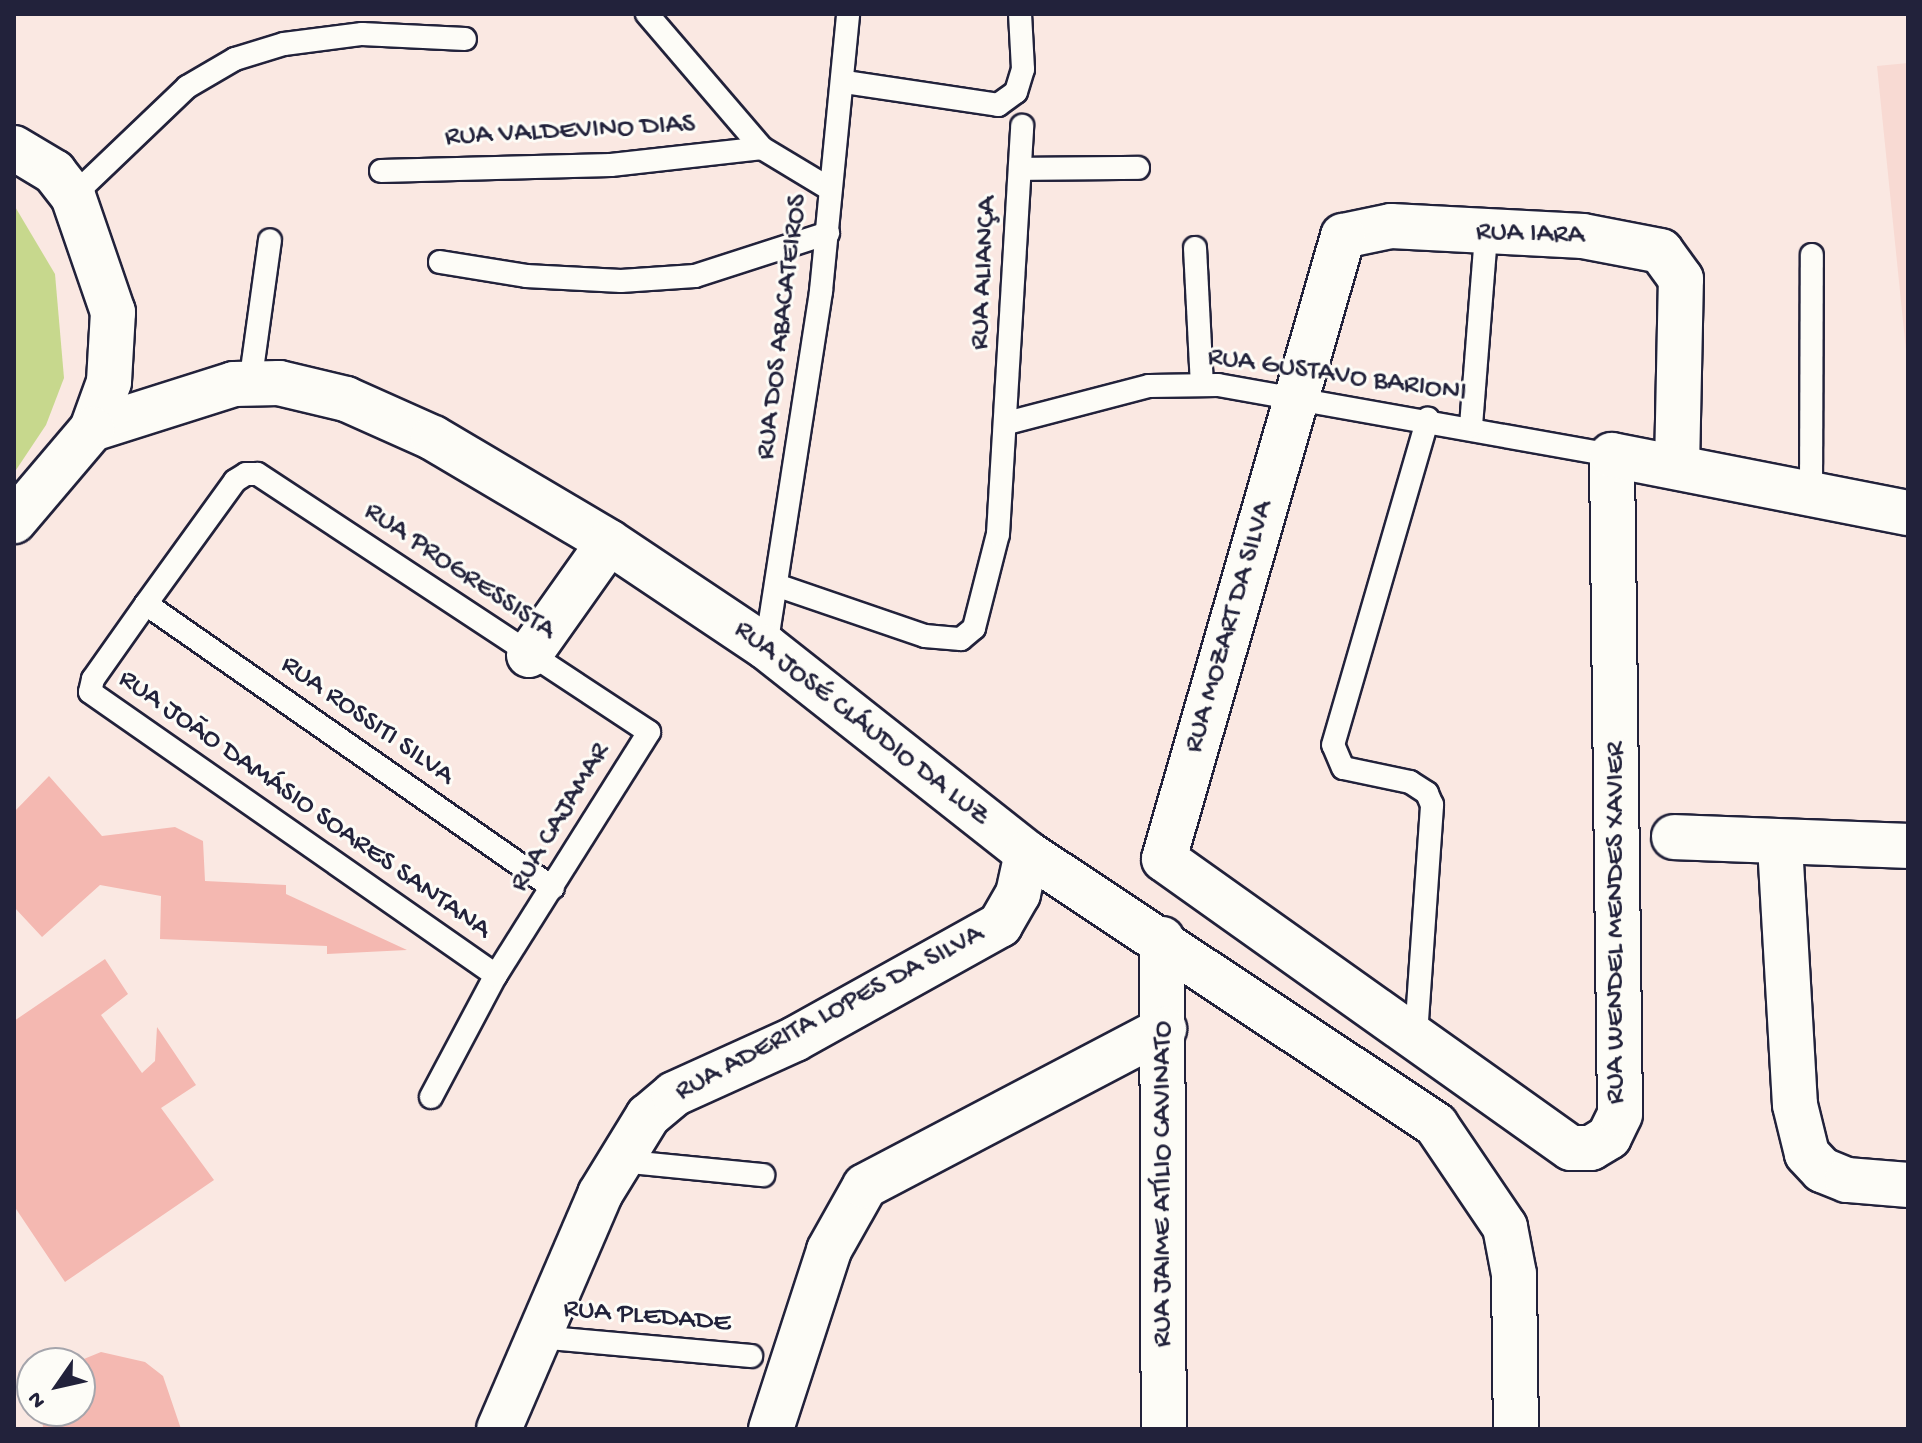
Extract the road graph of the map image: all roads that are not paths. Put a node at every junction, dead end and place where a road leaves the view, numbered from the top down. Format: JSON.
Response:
{"nodes":[{"id":1,"x":647,"y":14,"type":"edge"},
{"id":2,"x":848,"y":14,"type":"edge"},
{"id":3,"x":1020,"y":14,"type":"edge"},
{"id":4,"x":465,"y":39,"type":"dead end"},
{"id":5,"x":845,"y":82,"type":"junction"},
{"id":6,"x":1022,"y":126,"type":"dead end"},
{"id":7,"x":14,"y":148,"type":"edge"},
{"id":8,"x":762,"y":148,"type":"junction"},
{"id":9,"x":1138,"y":168,"type":"dead end"},
{"id":10,"x":1020,"y":169,"type":"junction"},
{"id":11,"x":381,"y":171,"type":"dead end"},
{"id":12,"x":830,"y":189,"type":"junction"},
{"id":13,"x":73,"y":196,"type":"junction"},
{"id":14,"x":828,"y":233,"type":"junction"},
{"id":15,"x":1486,"y":235,"type":"junction"},
{"id":16,"x":270,"y":240,"type":"dead end"},
{"id":17,"x":1195,"y":248,"type":"dead end"},
{"id":18,"x":1812,"y":255,"type":"dead end"},
{"id":19,"x":440,"y":262,"type":"dead end"},
{"id":20,"x":250,"y":384,"type":"junction"},
{"id":21,"x":1202,"y":385,"type":"junction"},
{"id":22,"x":1296,"y":396,"type":"junction"},
{"id":23,"x":1428,"y":419,"type":"junction"},
{"id":24,"x":1007,"y":423,"type":"junction"},
{"id":25,"x":1471,"y":426,"type":"junction"},
{"id":26,"x":92,"y":429,"type":"junction"},
{"id":27,"x":1612,"y":455,"type":"junction"},
{"id":28,"x":1677,"y":467,"type":"junction"},
{"id":29,"x":1811,"y":492,"type":"junction"},
{"id":30,"x":1908,"y":513,"type":"edge"},
{"id":31,"x":14,"y":521,"type":"edge"},
{"id":32,"x":609,"y":542,"type":"junction"},
{"id":33,"x":776,"y":585,"type":"junction"},
{"id":34,"x":146,"y":604,"type":"junction"},
{"id":35,"x":766,"y":647,"type":"junction"},
{"id":36,"x":529,"y":655,"type":"junction"},
{"id":37,"x":649,"y":732,"type":"joint"},
{"id":38,"x":1674,"y":837,"type":"dead end"},
{"id":39,"x":1780,"y":845,"type":"junction"},
{"id":40,"x":1908,"y":846,"type":"edge"},
{"id":41,"x":1027,"y":853,"type":"junction"},
{"id":42,"x":1164,"y":859,"type":"joint"},
{"id":43,"x":553,"y":888,"type":"junction"},
{"id":44,"x":1162,"y":939,"type":"junction"},
{"id":45,"x":496,"y":975,"type":"junction"},
{"id":46,"x":1164,"y":1029,"type":"junction"},
{"id":47,"x":1416,"y":1035,"type":"junction"},
{"id":48,"x":431,"y":1097,"type":"dead end"},
{"id":49,"x":619,"y":1161,"type":"junction"},
{"id":50,"x":763,"y":1175,"type":"dead end"},
{"id":51,"x":1908,"y":1185,"type":"edge"},
{"id":52,"x":538,"y":1337,"type":"junction"},
{"id":53,"x":751,"y":1356,"type":"dead end"},
{"id":54,"x":499,"y":1429,"type":"edge"},
{"id":55,"x":771,"y":1429,"type":"edge"},
{"id":56,"x":1164,"y":1429,"type":"edge"},
{"id":57,"x":1516,"y":1429,"type":"edge"}],
"edges":[{"from":1,"to":8,"type":"lane"},
{"from":2,"to":5,"type":"lane","name":"RUA DOS ABACATEIROS"},
{"from":3,"to":5,"type":"lane"},
{"from":4,"to":13,"type":"lane"},
{"from":5,"to":12,"type":"lane","name":"RUA DOS ABACATEIROS"},
{"from":6,"to":10,"type":"lane","name":"RUA ALIANÇA"},
{"from":7,"to":13,"type":"street"},
{"from":8,"to":11,"type":"lane","name":"RUA VALDEVINO DIAS"},
{"from":8,"to":12,"type":"lane"},
{"from":9,"to":10,"type":"lane"},
{"from":10,"to":24,"type":"lane","name":"RUA ALIANÇA"},
{"from":12,"to":14,"type":"lane","name":"RUA DOS ABACATEIROS"},
{"from":13,"to":26,"type":"street"},
{"from":14,"to":19,"type":"lane"},
{"from":14,"to":33,"type":"lane","name":"RUA DOS ABACATEIROS"},
{"from":15,"to":22,"type":"street","name":"RUA IARA"},
{"from":15,"to":25,"type":"lane"},
{"from":15,"to":28,"type":"street","name":"RUA IARA"},
{"from":16,"to":20,"type":"lane"},
{"from":17,"to":21,"type":"lane"},
{"from":18,"to":29,"type":"lane"},
{"from":20,"to":26,"type":"street","name":"RUA JOSÉ CLÁUDIO DA LUZ"},
{"from":20,"to":32,"type":"street","name":"RUA JOSÉ CLÁUDIO DA LUZ"},
{"from":21,"to":22,"type":"lane","name":"RUA GUSTAVO BARIONI"},
{"from":21,"to":24,"type":"lane","name":"RUA GUSTAVO BARIONI"},
{"from":22,"to":23,"type":"lane","name":"RUA GUSTAVO BARIONI"},
{"from":22,"to":42,"type":"street","name":"RUA MOZART DA SILVA"},
{"from":23,"to":25,"type":"lane","name":"RUA GUSTAVO BARIONI"},
{"from":23,"to":47,"type":"lane"},
{"from":24,"to":33,"type":"lane","name":"RUA ALIANÇA"},
{"from":25,"to":27,"type":"lane","name":"RUA GUSTAVO BARIONI"},
{"from":26,"to":31,"type":"street"},
{"from":27,"to":28,"type":"street"},
{"from":27,"to":47,"type":"street","name":"RUA WENDEL MENDES XAVIER"},
{"from":28,"to":29,"type":"street"},
{"from":29,"to":30,"type":"street"},
{"from":32,"to":35,"type":"street","name":"RUA JOSÉ CLÁUDIO DA LUZ"},
{"from":32,"to":36,"type":"street"},
{"from":33,"to":35,"type":"lane","name":"RUA DOS ABACATEIROS"},
{"from":34,"to":36,"type":"lane","name":"RUA PROGRESSISTA"},
{"from":34,"to":43,"type":"lane","name":"RUA ROSSITI SILVA"},
{"from":34,"to":45,"type":"lane","name":"RUA JOÃO DAMÁSIO SOARES SANTANA"},
{"from":35,"to":41,"type":"street","name":"RUA JOSÉ CLÁUDIO DA LUZ"},
{"from":36,"to":37,"type":"lane","name":"RUA PROGRESSISTA"},
{"from":37,"to":43,"type":"lane","name":"RUA CAJAMAR"},
{"from":38,"to":39,"type":"street"},
{"from":39,"to":40,"type":"street"},
{"from":39,"to":51,"type":"street"},
{"from":41,"to":44,"type":"street","name":"RUA JOSÉ CLÁUDIO DA LUZ"},
{"from":41,"to":49,"type":"street","name":"RUA ADERITA LOPES DA SILVA"},
{"from":42,"to":47,"type":"street","name":"RUA WENDEL MENDES XAVIER"},
{"from":43,"to":45,"type":"lane","name":"RUA CAJAMAR"},
{"from":44,"to":46,"type":"street","name":"RUA JAIME ATÍLIO CAVINATO"},
{"from":44,"to":57,"type":"street","name":"RUA JOSÉ CLÁUDIO DA LUZ"},
{"from":45,"to":48,"type":"lane"},
{"from":46,"to":55,"type":"street"},
{"from":46,"to":56,"type":"street","name":"RUA JAIME ATÍLIO CAVINATO"},
{"from":49,"to":50,"type":"lane"},
{"from":49,"to":52,"type":"street","name":"RUA ADERITA LOPES DA SILVA"},
{"from":52,"to":53,"type":"lane","name":"RUA PLEDADE"},
{"from":52,"to":54,"type":"street","name":"RUA ADERITA LOPES DA SILVA"}]}
